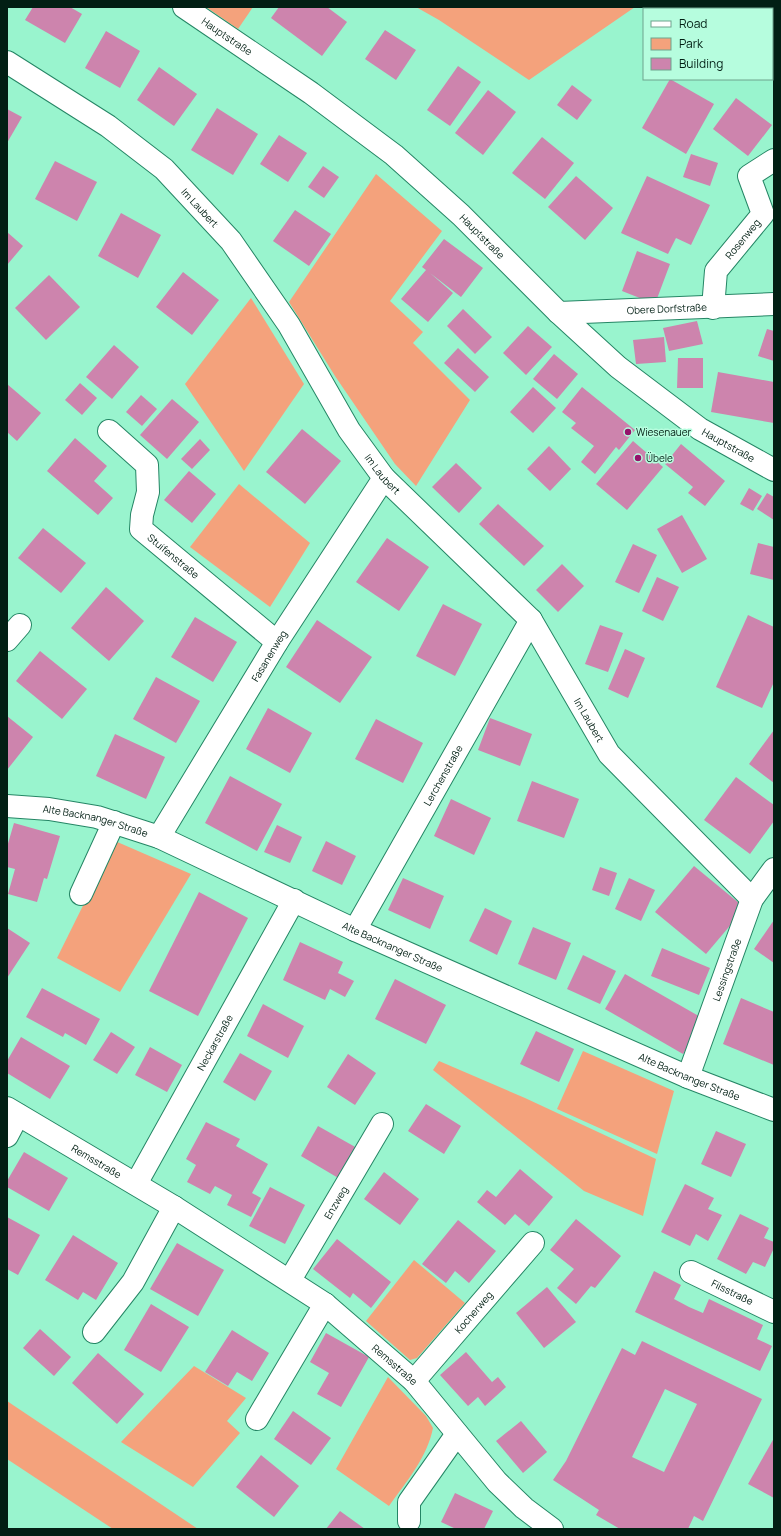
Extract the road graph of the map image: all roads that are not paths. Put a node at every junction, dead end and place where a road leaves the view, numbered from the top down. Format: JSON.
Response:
{"nodes":[{"id":1,"x":184,"y":7,"type":"edge"},
{"id":2,"x":7,"y":62,"type":"edge"},
{"id":3,"x":774,"y":160,"type":"edge"},
{"id":4,"x":774,"y":304,"type":"edge"},
{"id":5,"x":713,"y":308,"type":"junction"},
{"id":6,"x":559,"y":313,"type":"junction"},
{"id":7,"x":109,"y":431,"type":"dead end"},
{"id":8,"x":774,"y":470,"type":"edge"},
{"id":9,"x":384,"y":478,"type":"junction"},
{"id":10,"x":531,"y":620,"type":"junction"},
{"id":11,"x":278,"y":642,"type":"junction"},
{"id":12,"x":7,"y":806,"type":"edge"},
{"id":13,"x":114,"y":822,"type":"junction"},
{"id":14,"x":158,"y":838,"type":"junction"},
{"id":15,"x":766,"y":886,"type":"edge"},
{"id":16,"x":82,"y":894,"type":"dead end"},
{"id":17,"x":294,"y":900,"type":"junction"},
{"id":18,"x":355,"y":930,"type":"junction"},
{"id":19,"x":688,"y":1076,"type":"junction"},
{"id":20,"x":774,"y":1110,"type":"edge"},
{"id":21,"x":13,"y":1112,"type":"edge"},
{"id":22,"x":382,"y":1124,"type":"dead end"},
{"id":23,"x":7,"y":1136,"type":"edge"},
{"id":24,"x":136,"y":1184,"type":"junction"},
{"id":25,"x":174,"y":1207,"type":"junction"},
{"id":26,"x":533,"y":1243,"type":"dead end"},
{"id":27,"x":691,"y":1272,"type":"dead end"},
{"id":28,"x":290,"y":1280,"type":"junction"},
{"id":29,"x":324,"y":1304,"type":"junction"},
{"id":30,"x":774,"y":1312,"type":"edge"},
{"id":31,"x":94,"y":1332,"type":"dead end"},
{"id":32,"x":414,"y":1381,"type":"junction"},
{"id":33,"x":257,"y":1419,"type":"dead end"},
{"id":34,"x":456,"y":1434,"type":"junction"},
{"id":35,"x":409,"y":1521,"type":"dead end"},
{"id":36,"x":552,"y":1529,"type":"edge"}],
"edges":[{"from":1,"to":6,"type":"street","name":"Hauptstraße"},
{"from":2,"to":9,"type":"street","name":"Im Laubert"},
{"from":3,"to":5,"type":"street","name":"Rosenweg"},
{"from":4,"to":5,"type":"street","name":"Obere Dorfstraße"},
{"from":5,"to":6,"type":"street","name":"Obere Dorfstraße"},
{"from":6,"to":8,"type":"street","name":"Hauptstraße"},
{"from":7,"to":11,"type":"street","name":"Stuifenstraße"},
{"from":9,"to":10,"type":"street","name":"Im Laubert"},
{"from":9,"to":11,"type":"street","name":"Fasanenweg"},
{"from":10,"to":15,"type":"street","name":"Im Laubert"},
{"from":10,"to":18,"type":"street","name":"Lerchenstraße"},
{"from":11,"to":14,"type":"street","name":"Fasanenweg"},
{"from":12,"to":13,"type":"street","name":"Alte Backnanger Straße"},
{"from":13,"to":14,"type":"street","name":"Alte Backnanger Straße"},
{"from":13,"to":16,"type":"street"},
{"from":14,"to":17,"type":"street","name":"Alte Backnanger Straße"},
{"from":15,"to":19,"type":"street","name":"Lessingstraße"},
{"from":17,"to":18,"type":"street","name":"Alte Backnanger Straße"},
{"from":17,"to":24,"type":"street","name":"Neckarstraße"},
{"from":18,"to":19,"type":"street","name":"Alte Backnanger Straße"},
{"from":19,"to":20,"type":"street","name":"Alte Backnanger Straße"},
{"from":21,"to":23,"type":"street","name":"Remsstraße"},
{"from":21,"to":24,"type":"street","name":"Remsstraße"},
{"from":22,"to":28,"type":"street","name":"Enzweg"},
{"from":24,"to":25,"type":"street","name":"Remsstraße"},
{"from":25,"to":28,"type":"street","name":"Remsstraße"},
{"from":25,"to":31,"type":"street"},
{"from":26,"to":32,"type":"street","name":"Kocherweg"},
{"from":27,"to":30,"type":"street","name":"Filsstraße"},
{"from":28,"to":29,"type":"street","name":"Remsstraße"},
{"from":29,"to":32,"type":"street","name":"Remsstraße"},
{"from":29,"to":33,"type":"street"},
{"from":32,"to":34,"type":"street","name":"Remsstraße"},
{"from":34,"to":35,"type":"street"},
{"from":34,"to":36,"type":"street","name":"Remsstraße"}]}
